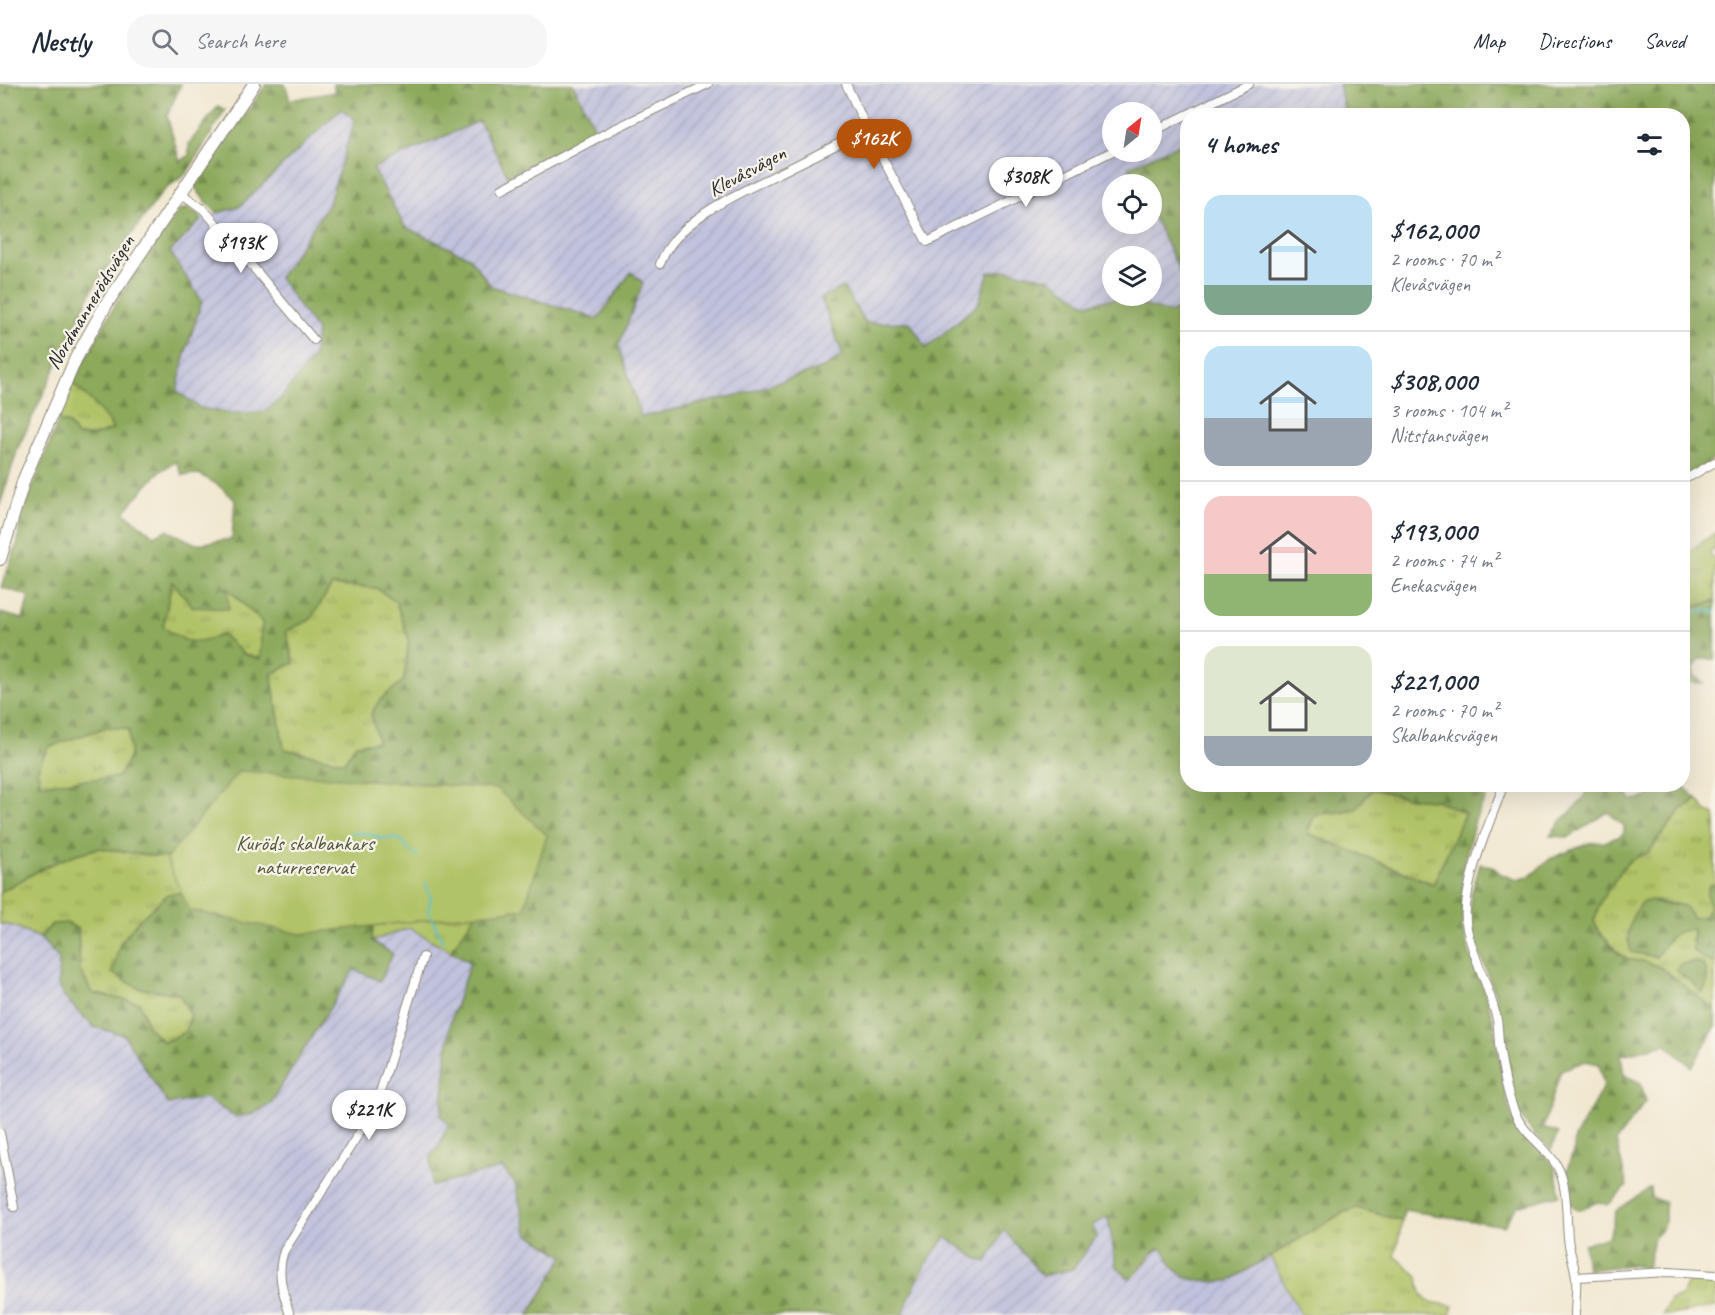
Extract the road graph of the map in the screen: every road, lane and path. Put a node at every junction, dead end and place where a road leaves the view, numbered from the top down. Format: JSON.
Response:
{"nodes":[{"id":1,"x":254,"y":84,"type":"edge"},
{"id":2,"x":708,"y":84,"type":"edge"},
{"id":3,"x":1250,"y":84,"type":"edge"},
{"id":4,"x":850,"y":85,"type":"edge"},
{"id":5,"x":1201,"y":108,"type":"edge"},
{"id":6,"x":1180,"y":118,"type":"edge"},
{"id":7,"x":1162,"y":127,"type":"edge"},
{"id":8,"x":867,"y":129,"type":"junction"},
{"id":9,"x":1102,"y":156,"type":"edge"},
{"id":10,"x":502,"y":189,"type":"dead end"},
{"id":11,"x":182,"y":193,"type":"junction"},
{"id":12,"x":660,"y":264,"type":"dead end"},
{"id":13,"x":314,"y":340,"type":"dead end"},
{"id":14,"x":1715,"y":462,"type":"edge"},
{"id":15,"x":1690,"y":476,"type":"edge"},
{"id":16,"x":0,"y":560,"type":"edge"},
{"id":17,"x":1501,"y":792,"type":"edge"},
{"id":18,"x":423,"y":957,"type":"dead end"},
{"id":19,"x":0,"y":1133,"type":"edge"},
{"id":20,"x":14,"y":1207,"type":"dead end"},
{"id":21,"x":1715,"y":1275,"type":"edge"},
{"id":22,"x":1576,"y":1277,"type":"junction"},
{"id":23,"x":290,"y":1315,"type":"edge"},
{"id":24,"x":1575,"y":1315,"type":"edge"}],
"edges":[{"from":1,"to":11,"type":"main road","name":"Nordmannerödsvägen"},
{"from":2,"to":10,"type":"street"},
{"from":3,"to":5,"type":"street"},
{"from":4,"to":8,"type":"street"},
{"from":6,"to":7,"type":"street"},
{"from":8,"to":9,"type":"street"},
{"from":8,"to":12,"type":"street","name":"Klevåsvägen"},
{"from":11,"to":13,"type":"street"},
{"from":11,"to":16,"type":"main road","name":"Nordmannerödsvägen"},
{"from":14,"to":15,"type":"street"},
{"from":17,"to":22,"type":"street"},
{"from":18,"to":23,"type":"street"},
{"from":19,"to":20,"type":"street"},
{"from":21,"to":22,"type":"street"},
{"from":22,"to":24,"type":"street"}]}
